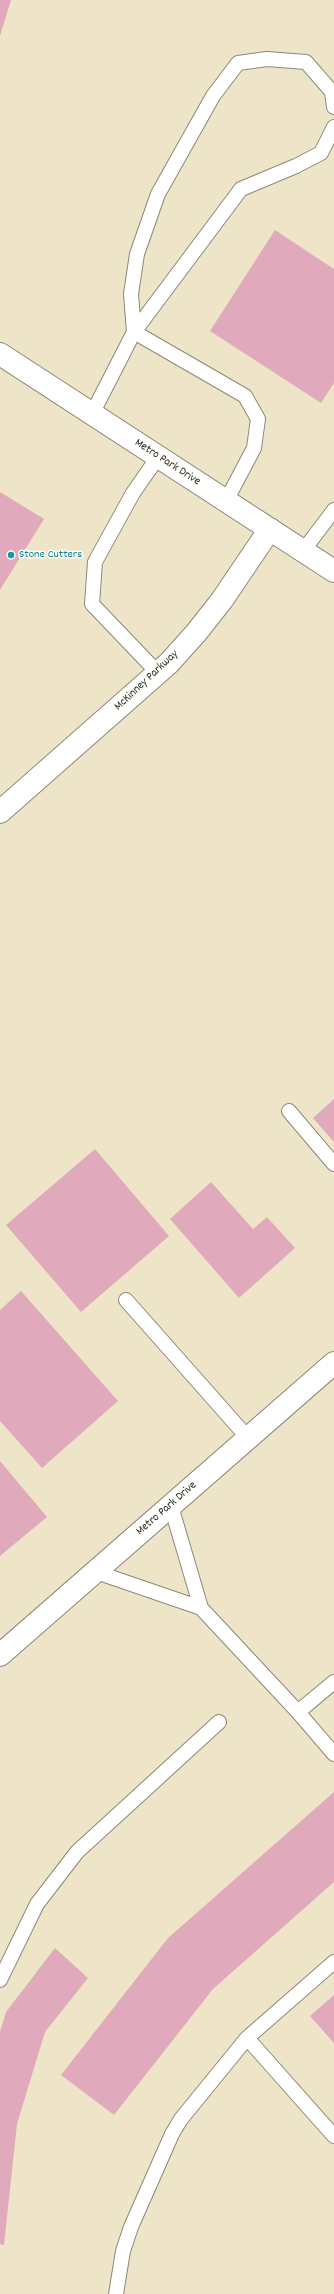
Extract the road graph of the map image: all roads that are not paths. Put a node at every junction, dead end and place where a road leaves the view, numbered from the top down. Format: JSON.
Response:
{"nodes":[{"id":1,"x":334,"y":107,"type":"edge"},
{"id":2,"x":334,"y":127,"type":"edge"},
{"id":3,"x":134,"y":332,"type":"junction"},
{"id":4,"x":0,"y":354,"type":"edge"},
{"id":5,"x":92,"y":414,"type":"junction"},
{"id":6,"x":158,"y":457,"type":"junction"},
{"id":7,"x":226,"y":501,"type":"junction"},
{"id":8,"x":334,"y":510,"type":"edge"},
{"id":9,"x":270,"y":529,"type":"junction"},
{"id":10,"x":303,"y":551,"type":"junction"},
{"id":11,"x":334,"y":571,"type":"edge"},
{"id":12,"x":158,"y":673,"type":"junction"},
{"id":13,"x":0,"y":812,"type":"edge"},
{"id":14,"x":289,"y":1111,"type":"dead end"},
{"id":15,"x":334,"y":1164,"type":"edge"},
{"id":16,"x":126,"y":1300,"type":"dead end"},
{"id":17,"x":334,"y":1363,"type":"edge"},
{"id":18,"x":248,"y":1438,"type":"junction"},
{"id":19,"x":170,"y":1506,"type":"junction"},
{"id":20,"x":96,"y":1572,"type":"junction"},
{"id":21,"x":201,"y":1608,"type":"junction"},
{"id":22,"x":0,"y":1655,"type":"edge"},
{"id":23,"x":334,"y":1682,"type":"edge"},
{"id":24,"x":298,"y":1712,"type":"junction"},
{"id":25,"x":219,"y":1722,"type":"dead end"},
{"id":26,"x":334,"y":1754,"type":"edge"},
{"id":27,"x":334,"y":1962,"type":"edge"},
{"id":28,"x":0,"y":1980,"type":"edge"},
{"id":29,"x":247,"y":2038,"type":"junction"},
{"id":30,"x":334,"y":2136,"type":"edge"},
{"id":31,"x":116,"y":2294,"type":"edge"}],
"edges":[{"from":1,"to":3,"type":"lane"},
{"from":2,"to":3,"type":"lane"},
{"from":3,"to":5,"type":"lane"},
{"from":3,"to":7,"type":"lane"},
{"from":4,"to":5,"type":"street","name":"Metro Park Drive"},
{"from":5,"to":6,"type":"street","name":"Metro Park Drive"},
{"from":6,"to":7,"type":"street","name":"Metro Park Drive"},
{"from":6,"to":12,"type":"lane"},
{"from":7,"to":9,"type":"street","name":"Metro Park Drive"},
{"from":8,"to":10,"type":"lane"},
{"from":9,"to":10,"type":"street","name":"Metro Park Drive"},
{"from":9,"to":12,"type":"street","name":"McKinney Parkway"},
{"from":10,"to":11,"type":"street","name":"Metro Park Drive"},
{"from":12,"to":13,"type":"street","name":"McKinney Parkway"},
{"from":14,"to":15,"type":"lane"},
{"from":16,"to":18,"type":"lane"},
{"from":17,"to":18,"type":"street","name":"Metro Park Drive"},
{"from":18,"to":19,"type":"street","name":"Metro Park Drive"},
{"from":19,"to":20,"type":"street","name":"Metro Park Drive"},
{"from":19,"to":21,"type":"lane"},
{"from":20,"to":21,"type":"lane"},
{"from":20,"to":22,"type":"street","name":"Metro Park Drive"},
{"from":21,"to":24,"type":"lane"},
{"from":23,"to":24,"type":"lane"},
{"from":24,"to":26,"type":"lane"},
{"from":25,"to":28,"type":"lane"},
{"from":27,"to":29,"type":"lane"},
{"from":29,"to":30,"type":"lane"},
{"from":29,"to":31,"type":"lane"}]}
